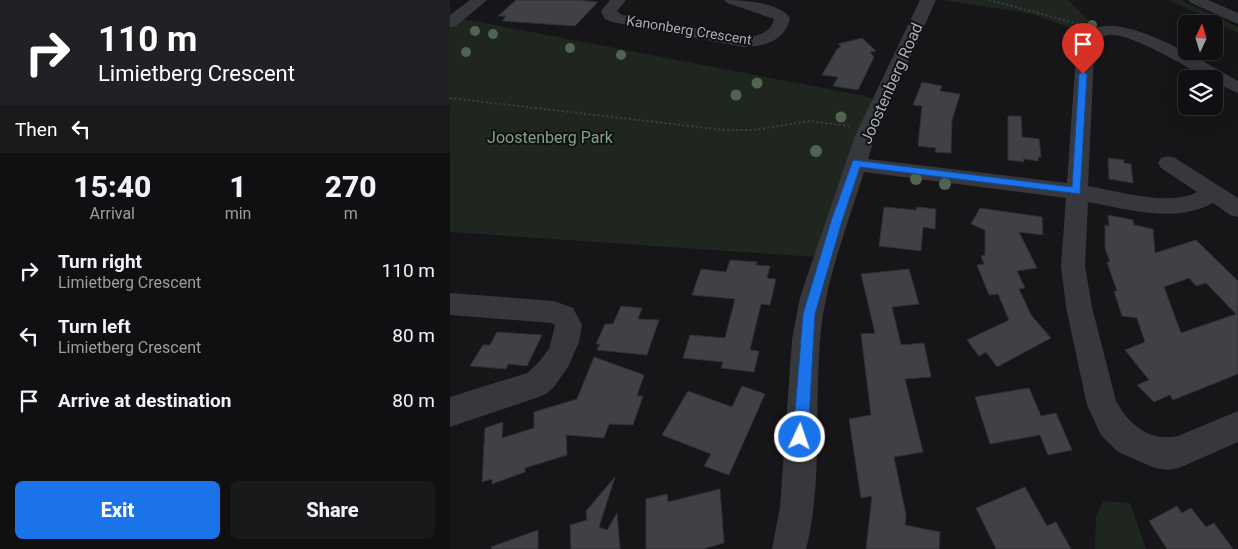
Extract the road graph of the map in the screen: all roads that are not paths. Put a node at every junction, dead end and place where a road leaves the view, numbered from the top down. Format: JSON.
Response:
{"nodes":[{"id":1,"x":480,"y":0,"type":"edge"},
{"id":2,"x":618,"y":0,"type":"edge"},
{"id":3,"x":732,"y":0,"type":"edge"},
{"id":4,"x":928,"y":0,"type":"edge"},
{"id":5,"x":1196,"y":0,"type":"edge"},
{"id":6,"x":1238,"y":19,"type":"edge"},
{"id":7,"x":450,"y":23,"type":"edge"},
{"id":8,"x":1238,"y":88,"type":"edge"},
{"id":9,"x":856,"y":162,"type":"junction"},
{"id":10,"x":1168,"y":163,"type":"dead end"},
{"id":11,"x":1077,"y":192,"type":"junction"},
{"id":12,"x":1214,"y":194,"type":"junction"},
{"id":13,"x":1238,"y":210,"type":"edge"},
{"id":14,"x":450,"y":304,"type":"edge"},
{"id":15,"x":450,"y":412,"type":"edge"},
{"id":16,"x":1238,"y":426,"type":"edge"},
{"id":17,"x":789,"y":549,"type":"edge"}],
"edges":[{"from":1,"to":7,"type":"street"},
{"from":2,"to":3,"type":"street","name":"Kanonberg Crescent"},
{"from":4,"to":9,"type":"street","name":"Joostenberg Road"},
{"from":5,"to":6,"type":"street"},
{"from":8,"to":11,"type":"street"},
{"from":9,"to":11,"type":"street"},
{"from":9,"to":17,"type":"street","name":"Joostenberg Road"},
{"from":10,"to":12,"type":"street"},
{"from":11,"to":12,"type":"street"},
{"from":11,"to":16,"type":"street"},
{"from":12,"to":13,"type":"street"},
{"from":14,"to":15,"type":"street"}]}
